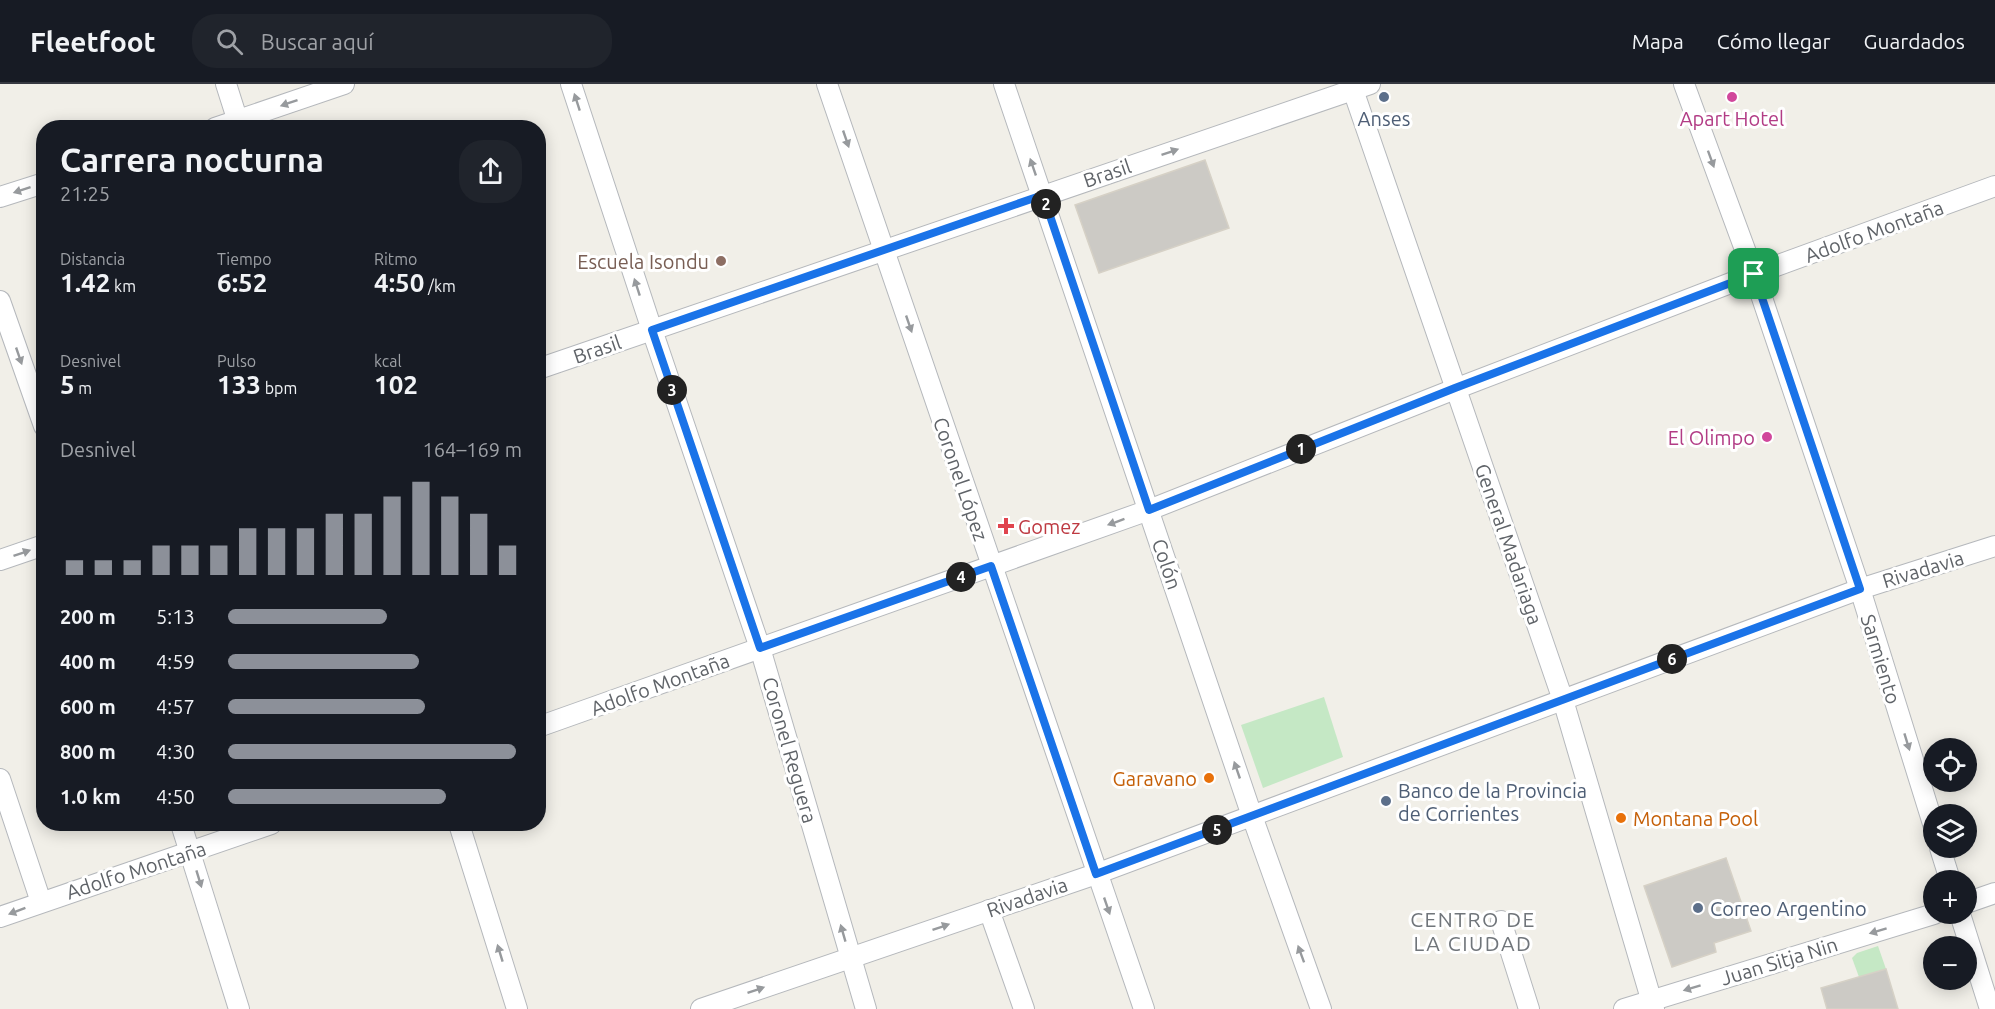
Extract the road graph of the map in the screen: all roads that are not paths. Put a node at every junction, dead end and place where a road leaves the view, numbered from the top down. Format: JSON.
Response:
{"nodes":[{"id":1,"x":226,"y":84,"type":"edge"},
{"id":2,"x":344,"y":84,"type":"edge"},
{"id":3,"x":571,"y":84,"type":"edge"},
{"id":4,"x":827,"y":84,"type":"edge"},
{"id":5,"x":1004,"y":84,"type":"edge"},
{"id":6,"x":1684,"y":84,"type":"edge"},
{"id":7,"x":1358,"y":86,"type":"edge"},
{"id":8,"x":238,"y":120,"type":"edge"},
{"id":9,"x":250,"y":120,"type":"edge"},
{"id":10,"x":36,"y":186,"type":"edge"},
{"id":11,"x":1995,"y":186,"type":"edge"},
{"id":12,"x":1043,"y":195,"type":"junction"},
{"id":13,"x":0,"y":197,"type":"edge"},
{"id":14,"x":884,"y":250,"type":"junction"},
{"id":15,"x":1754,"y":274,"type":"junction"},
{"id":16,"x":0,"y":301,"type":"edge"},
{"id":17,"x":652,"y":330,"type":"junction"},
{"id":18,"x":546,"y":366,"type":"edge"},
{"id":19,"x":1455,"y":388,"type":"junction"},
{"id":20,"x":36,"y":403,"type":"edge"},
{"id":21,"x":1149,"y":510,"type":"junction"},
{"id":22,"x":1995,"y":546,"type":"edge"},
{"id":23,"x":36,"y":548,"type":"edge"},
{"id":24,"x":0,"y":560,"type":"edge"},
{"id":25,"x":991,"y":566,"type":"junction"},
{"id":26,"x":1860,"y":589,"type":"junction"},
{"id":27,"x":760,"y":648,"type":"junction"},
{"id":28,"x":1563,"y":700,"type":"junction"},
{"id":29,"x":546,"y":724,"type":"edge"},
{"id":30,"x":0,"y":779,"type":"edge"},
{"id":31,"x":1927,"y":804,"type":"edge"},
{"id":32,"x":1252,"y":816,"type":"junction"},
{"id":33,"x":183,"y":831,"type":"edge"},
{"id":34,"x":252,"y":831,"type":"edge"},
{"id":35,"x":461,"y":831,"type":"edge"},
{"id":36,"x":191,"y":853,"type":"junction"},
{"id":37,"x":1096,"y":874,"type":"junction"},
{"id":38,"x":1995,"y":893,"type":"edge"},
{"id":39,"x":1977,"y":899,"type":"edge"},
{"id":40,"x":40,"y":902,"type":"junction"},
{"id":41,"x":989,"y":910,"type":"junction"},
{"id":42,"x":0,"y":917,"type":"edge"},
{"id":43,"x":1923,"y":918,"type":"edge"},
{"id":44,"x":1501,"y":921,"type":"dead end"},
{"id":45,"x":1963,"y":924,"type":"edge"},
{"id":46,"x":850,"y":958,"type":"junction"},
{"id":47,"x":1653,"y":1005,"type":"edge"},
{"id":48,"x":239,"y":1009,"type":"edge"},
{"id":49,"x":517,"y":1009,"type":"edge"},
{"id":50,"x":701,"y":1009,"type":"edge"},
{"id":51,"x":866,"y":1009,"type":"edge"},
{"id":52,"x":1024,"y":1009,"type":"edge"},
{"id":53,"x":1144,"y":1009,"type":"edge"},
{"id":54,"x":1321,"y":1009,"type":"edge"},
{"id":55,"x":1529,"y":1009,"type":"edge"},
{"id":56,"x":1624,"y":1009,"type":"edge"},
{"id":57,"x":1990,"y":1009,"type":"edge"}],
"edges":[{"from":1,"to":8,"type":"street"},
{"from":2,"to":9,"type":"street","one_way":true},
{"from":17,"to":3,"type":"street","name":"Coronel Reguera","one_way":true},
{"from":4,"to":14,"type":"street","name":"Coronel López","one_way":true},
{"from":12,"to":5,"type":"street","name":"Colón","one_way":true},
{"from":6,"to":15,"type":"street","name":"Sarmiento","one_way":true},
{"from":12,"to":7,"type":"street","name":"Brasil","one_way":true},
{"from":7,"to":19,"type":"street","name":"General Madariaga"},
{"from":10,"to":13,"type":"street","one_way":true},
{"from":11,"to":15,"type":"street","name":"Adolfo Montaña"},
{"from":12,"to":14,"type":"street","name":"Brasil"},
{"from":12,"to":21,"type":"street","name":"Colón"},
{"from":14,"to":17,"type":"street","name":"Brasil"},
{"from":14,"to":25,"type":"street","name":"Coronel López","one_way":true},
{"from":15,"to":19,"type":"street","name":"Adolfo Montaña"},
{"from":15,"to":26,"type":"street","name":"Sarmiento"},
{"from":16,"to":20,"type":"street","one_way":true},
{"from":17,"to":18,"type":"street","name":"Brasil"},
{"from":17,"to":27,"type":"street","name":"Coronel Reguera"},
{"from":19,"to":21,"type":"street","name":"Adolfo Montaña"},
{"from":19,"to":28,"type":"street","name":"General Madariaga"},
{"from":21,"to":25,"type":"street","name":"Adolfo Montaña","one_way":true},
{"from":32,"to":21,"type":"street","name":"Colón","one_way":true},
{"from":22,"to":26,"type":"street","name":"Rivadavia"},
{"from":24,"to":23,"type":"street","one_way":true},
{"from":25,"to":27,"type":"street","name":"Adolfo Montaña"},
{"from":25,"to":37,"type":"street","name":"Coronel López"},
{"from":26,"to":28,"type":"street","name":"Rivadavia"},
{"from":26,"to":31,"type":"street","name":"Sarmiento","one_way":true},
{"from":27,"to":29,"type":"street","name":"Adolfo Montaña"},
{"from":46,"to":27,"type":"street","name":"Coronel Reguera","one_way":true},
{"from":28,"to":32,"type":"street","name":"Rivadavia"},
{"from":28,"to":47,"type":"street","name":"General Madariaga"},
{"from":30,"to":40,"type":"street"},
{"from":32,"to":37,"type":"street","name":"Rivadavia"},
{"from":54,"to":32,"type":"street","name":"Colón","one_way":true},
{"from":33,"to":36,"type":"street"},
{"from":34,"to":36,"type":"street","name":"Adolfo Montaña"},
{"from":49,"to":35,"type":"street","one_way":true},
{"from":36,"to":40,"type":"street","name":"Adolfo Montaña"},
{"from":36,"to":48,"type":"street","one_way":true},
{"from":37,"to":41,"type":"street","name":"Rivadavia"},
{"from":37,"to":53,"type":"street","name":"Coronel López","one_way":true},
{"from":38,"to":39,"type":"street"},
{"from":40,"to":42,"type":"street","name":"Adolfo Montaña","one_way":true},
{"from":46,"to":41,"type":"street","name":"Rivadavia","one_way":true},
{"from":41,"to":52,"type":"street"},
{"from":43,"to":47,"type":"street","name":"Juan Sitja Nin","one_way":true},
{"from":44,"to":55,"type":"street"},
{"from":45,"to":57,"type":"street"},
{"from":50,"to":46,"type":"street","name":"Rivadavia","one_way":true},
{"from":46,"to":51,"type":"street","name":"Coronel Reguera"},
{"from":47,"to":56,"type":"street","name":"Juan Sitja Nin"}]}
